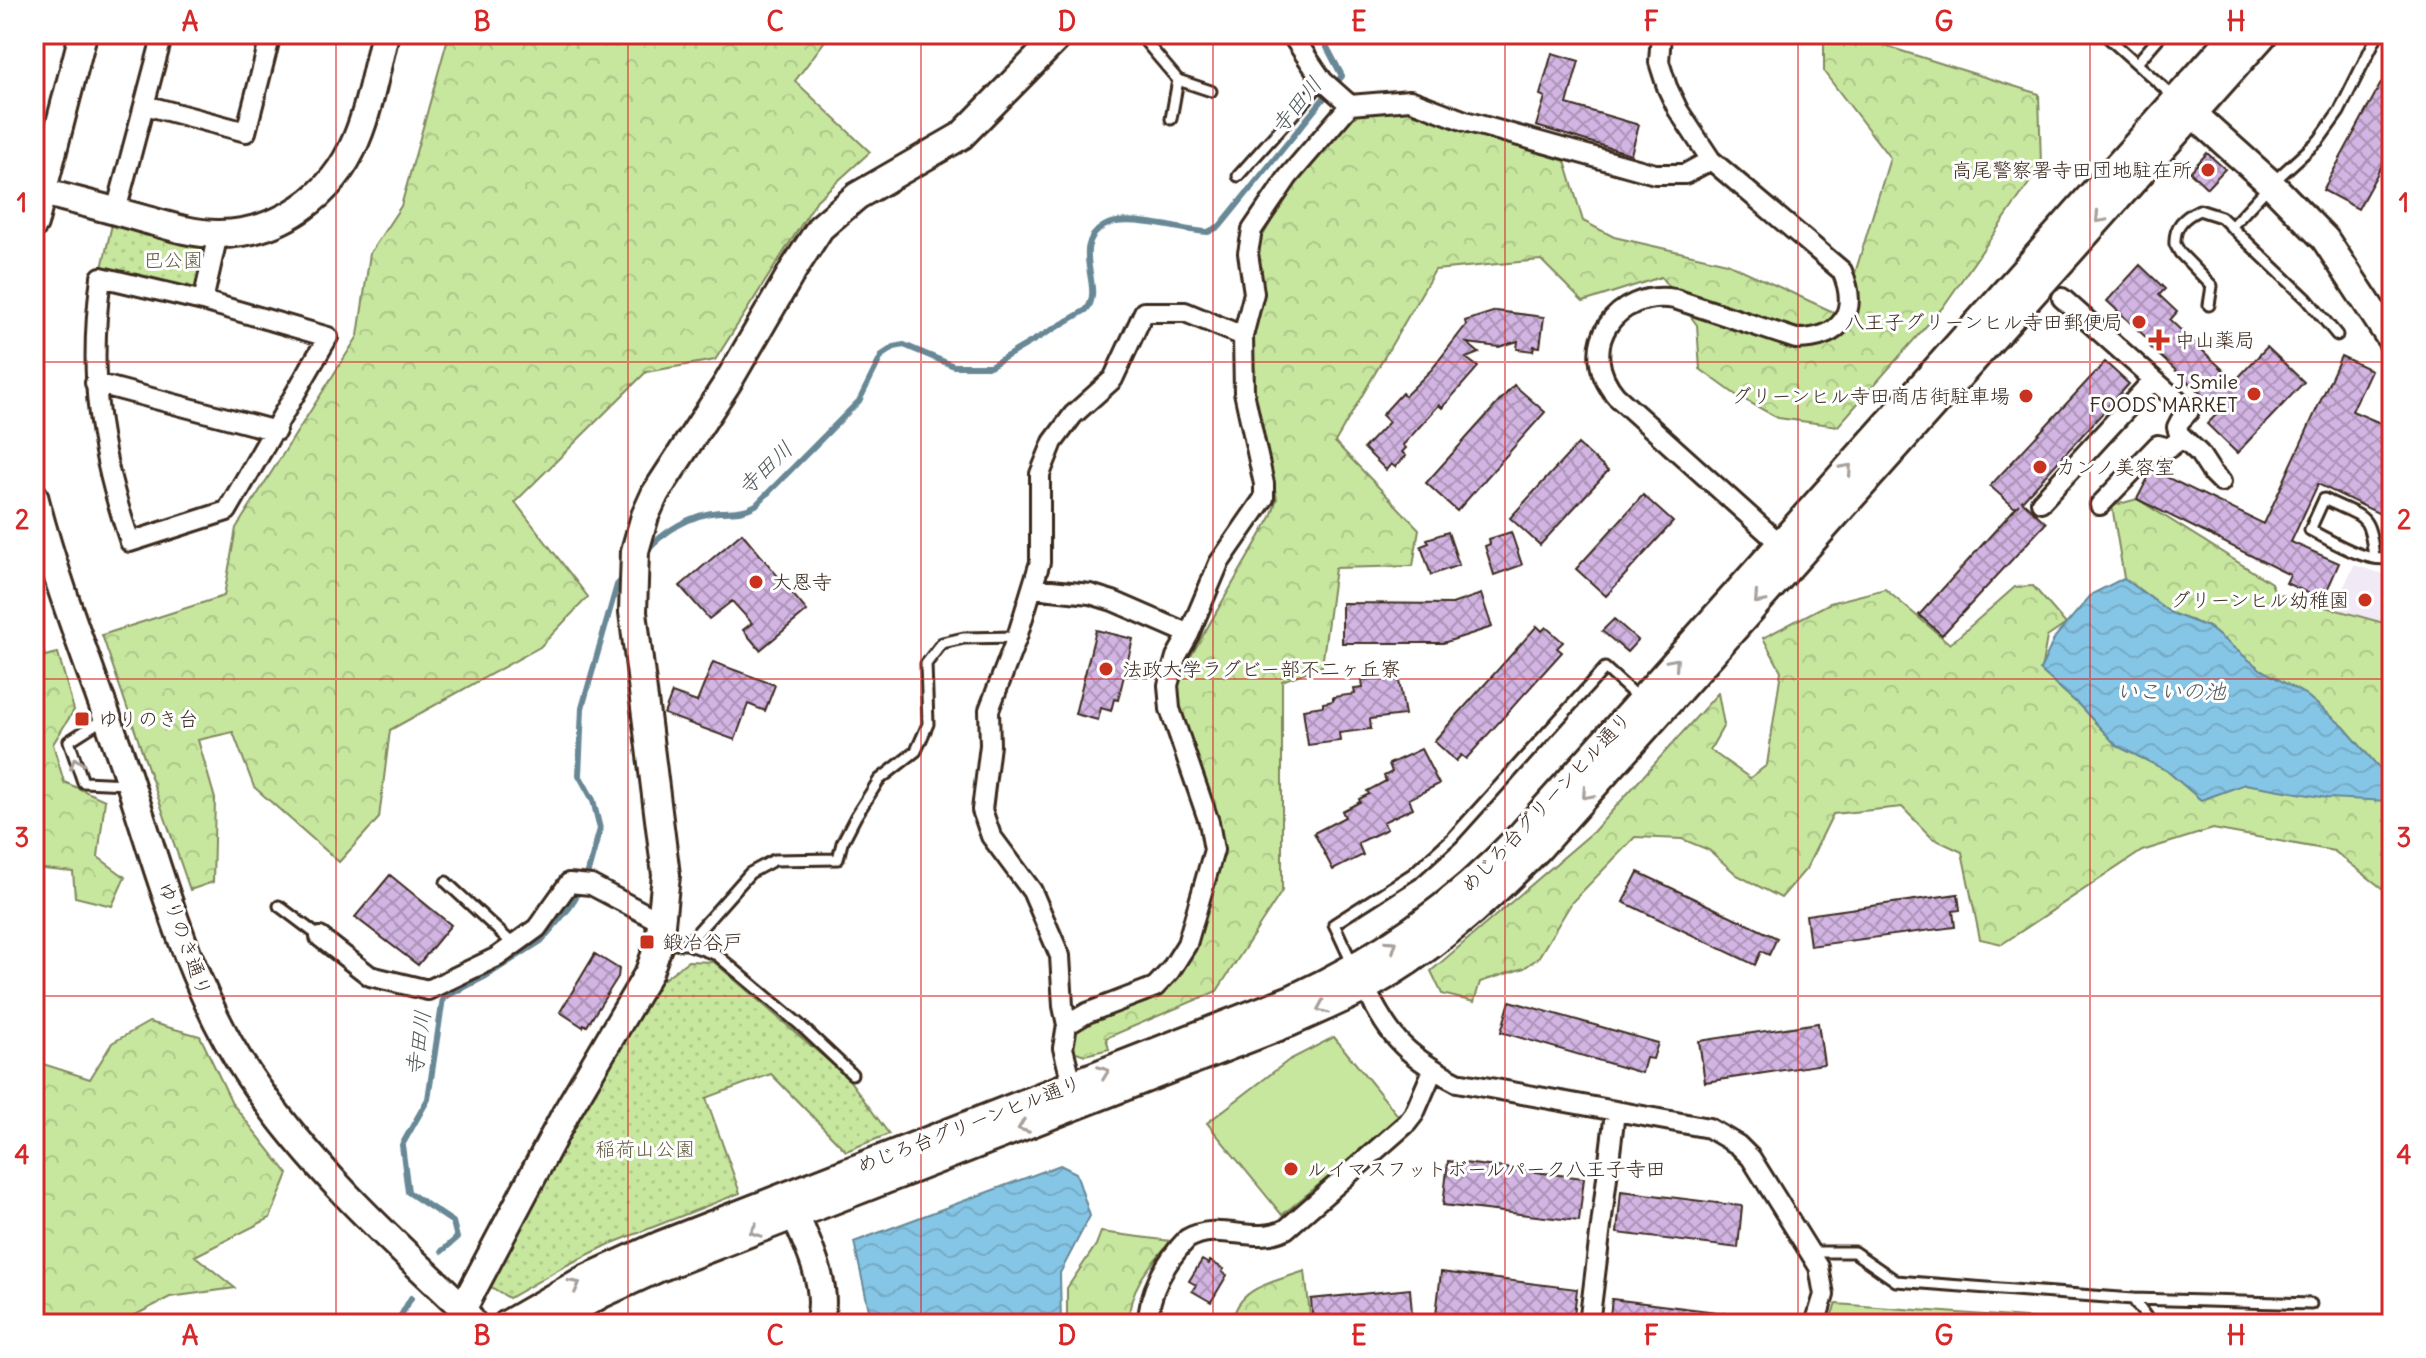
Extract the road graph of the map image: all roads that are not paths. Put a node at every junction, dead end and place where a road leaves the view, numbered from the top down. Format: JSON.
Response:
{"nodes":[{"id":1,"x":83,"y":34,"type":"edge"},
{"id":2,"x":163,"y":34,"type":"edge"},
{"id":3,"x":271,"y":34,"type":"edge"},
{"id":4,"x":385,"y":34,"type":"edge"},
{"id":5,"x":1061,"y":34,"type":"edge"},
{"id":6,"x":1139,"y":34,"type":"edge"},
{"id":7,"x":1291,"y":34,"type":"edge"},
{"id":8,"x":1661,"y":34,"type":"edge"},
{"id":9,"x":2104,"y":34,"type":"edge"},
{"id":10,"x":2162,"y":34,"type":"edge"},
{"id":11,"x":2235,"y":34,"type":"edge"},
{"id":12,"x":2264,"y":34,"type":"edge"},
{"id":13,"x":2378,"y":34,"type":"edge"},
{"id":14,"x":2137,"y":63,"type":"junction"},
{"id":15,"x":1178,"y":80,"type":"junction"},
{"id":16,"x":1323,"y":81,"type":"junction"},
{"id":17,"x":1211,"y":91,"type":"dead end"},
{"id":18,"x":1345,"y":101,"type":"junction"},
{"id":19,"x":145,"y":105,"type":"junction"},
{"id":20,"x":2185,"y":106,"type":"junction"},
{"id":21,"x":1171,"y":119,"type":"dead end"},
{"id":22,"x":1711,"y":160,"type":"junction"},
{"id":23,"x":1238,"y":176,"type":"dead end"},
{"id":24,"x":2271,"y":184,"type":"junction"},
{"id":25,"x":38,"y":191,"type":"edge"},
{"id":26,"x":116,"y":211,"type":"junction"},
{"id":27,"x":34,"y":224,"type":"edge"},
{"id":28,"x":2231,"y":227,"type":"junction"},
{"id":29,"x":218,"y":234,"type":"junction"},
{"id":30,"x":2062,"y":298,"type":"dead end"},
{"id":31,"x":203,"y":301,"type":"junction"},
{"id":32,"x":2209,"y":305,"type":"dead end"},
{"id":33,"x":2387,"y":329,"type":"edge"},
{"id":34,"x":2337,"y":335,"type":"dead end"},
{"id":35,"x":1243,"y":336,"type":"junction"},
{"id":36,"x":2153,"y":380,"type":"junction"},
{"id":37,"x":95,"y":383,"type":"junction"},
{"id":38,"x":276,"y":431,"type":"junction"},
{"id":39,"x":2182,"y":438,"type":"junction"},
{"id":40,"x":2221,"y":482,"type":"dead end"},
{"id":41,"x":34,"y":496,"type":"edge"},
{"id":42,"x":2041,"y":502,"type":"dead end"},
{"id":43,"x":2100,"y":505,"type":"dead end"},
{"id":44,"x":40,"y":542,"type":"edge"},
{"id":45,"x":1788,"y":552,"type":"junction"},
{"id":46,"x":2392,"y":557,"type":"edge"},
{"id":47,"x":2374,"y":558,"type":"junction"},
{"id":48,"x":1032,"y":588,"type":"junction"},
{"id":49,"x":1189,"y":634,"type":"junction"},
{"id":50,"x":1017,"y":637,"type":"junction"},
{"id":51,"x":1649,"y":708,"type":"junction"},
{"id":52,"x":107,"y":717,"type":"junction"},
{"id":53,"x":130,"y":785,"type":"junction"},
{"id":54,"x":446,"y":882,"type":"dead end"},
{"id":55,"x":279,"y":906,"type":"dead end"},
{"id":56,"x":661,"y":933,"type":"junction"},
{"id":57,"x":320,"y":937,"type":"joint"},
{"id":58,"x":687,"y":944,"type":"junction"},
{"id":59,"x":514,"y":945,"type":"junction"},
{"id":60,"x":1360,"y":978,"type":"junction"},
{"id":61,"x":1067,"y":1025,"type":"junction"},
{"id":62,"x":1433,"y":1070,"type":"junction"},
{"id":63,"x":852,"y":1074,"type":"dead end"},
{"id":64,"x":1075,"y":1095,"type":"junction"},
{"id":65,"x":1615,"y":1112,"type":"junction"},
{"id":66,"x":787,"y":1197,"type":"junction"},
{"id":67,"x":1811,"y":1252,"type":"junction"},
{"id":68,"x":2133,"y":1299,"type":"junction"},
{"id":69,"x":2311,"y":1304,"type":"dead end"},
{"id":70,"x":468,"y":1316,"type":"edge"},
{"id":71,"x":507,"y":1324,"type":"edge"},
{"id":72,"x":548,"y":1324,"type":"edge"},
{"id":73,"x":818,"y":1324,"type":"edge"},
{"id":74,"x":1148,"y":1324,"type":"edge"},
{"id":75,"x":1589,"y":1324,"type":"edge"},
{"id":76,"x":1815,"y":1324,"type":"edge"},
{"id":77,"x":2151,"y":1324,"type":"edge"}],
"edges":[{"from":1,"to":25,"type":"street"},
{"from":2,"to":19,"type":"street"},
{"from":3,"to":19,"type":"street"},
{"from":4,"to":29,"type":"street"},
{"from":5,"to":56,"type":"street"},
{"from":6,"to":15,"type":"lane"},
{"from":7,"to":16,"type":"street"},
{"from":8,"to":22,"type":"street"},
{"from":9,"to":14,"type":"lane"},
{"from":10,"to":14,"type":"lane"},
{"from":11,"to":20,"type":"street","name":"めじろ台グリーンヒル通り"},
{"from":12,"to":20,"type":"street","name":"めじろ台グリーンヒル通り"},
{"from":13,"to":24,"type":"lane"},
{"from":14,"to":20,"type":"lane"},
{"from":15,"to":17,"type":"lane"},
{"from":15,"to":21,"type":"lane"},
{"from":16,"to":18,"type":"street"},
{"from":16,"to":23,"type":"lane"},
{"from":18,"to":22,"type":"street"},
{"from":18,"to":35,"type":"street"},
{"from":19,"to":26,"type":"street"},
{"from":20,"to":24,"type":"street"},
{"from":20,"to":45,"type":"street","name":"めじろ台グリーンヒル通り"},
{"from":22,"to":45,"type":"street"},
{"from":24,"to":28,"type":"lane"},
{"from":24,"to":33,"type":"street"},
{"from":25,"to":26,"type":"street"},
{"from":25,"to":27,"type":"street"},
{"from":26,"to":29,"type":"street"},
{"from":28,"to":32,"type":"lane"},
{"from":28,"to":34,"type":"lane"},
{"from":29,"to":31,"type":"street"},
{"from":30,"to":36,"type":"street"},
{"from":31,"to":37,"type":"street"},
{"from":31,"to":38,"type":"street"},
{"from":35,"to":48,"type":"street"},
{"from":35,"to":49,"type":"street"},
{"from":36,"to":39,"type":"street"},
{"from":36,"to":42,"type":"street"},
{"from":37,"to":38,"type":"street"},
{"from":37,"to":38,"type":"street"},
{"from":39,"to":40,"type":"street"},
{"from":39,"to":43,"type":"street"},
{"from":41,"to":44,"type":"street","name":"ゆりのき通り"},
{"from":44,"to":52,"type":"street","name":"ゆりのき通り"},
{"from":45,"to":51,"type":"street","name":"めじろ台グリーンヒル通り"},
{"from":46,"to":47,"type":"lane"},
{"from":47,"to":47,"type":"lane"},
{"from":48,"to":49,"type":"street"},
{"from":48,"to":50,"type":"street"},
{"from":49,"to":61,"type":"street"},
{"from":50,"to":58,"type":"lane"},
{"from":50,"to":61,"type":"street"},
{"from":51,"to":60,"type":"street","name":"めじろ台グリーンヒル通り"},
{"from":51,"to":60,"type":"lane"},
{"from":52,"to":53,"type":"street","name":"ゆりのき通り"},
{"from":53,"to":52,"type":"lane","one_way":true},
{"from":53,"to":70,"type":"street","name":"ゆりのき通り"},
{"from":54,"to":59,"type":"lane"},
{"from":55,"to":57,"type":"lane"},
{"from":56,"to":58,"type":"lane"},
{"from":56,"to":59,"type":"street"},
{"from":56,"to":70,"type":"street"},
{"from":57,"to":59,"type":"street"},
{"from":58,"to":63,"type":"lane"},
{"from":60,"to":62,"type":"street"},
{"from":60,"to":64,"type":"street","name":"めじろ台グリーンヒル通り"},
{"from":61,"to":64,"type":"street"},
{"from":62,"to":65,"type":"street"},
{"from":62,"to":74,"type":"street"},
{"from":64,"to":66,"type":"street","name":"めじろ台グリーンヒル通り"},
{"from":65,"to":67,"type":"street"},
{"from":65,"to":75,"type":"street"},
{"from":71,"to":66,"type":"street","name":"めじろ台グリーンヒル通り","one_way":true},
{"from":66,"to":72,"type":"street","name":"めじろ台グリーンヒル通り","one_way":true},
{"from":66,"to":73,"type":"street"},
{"from":67,"to":68,"type":"lane"},
{"from":67,"to":76,"type":"street"},
{"from":68,"to":69,"type":"lane"},
{"from":68,"to":77,"type":"lane"}]}
